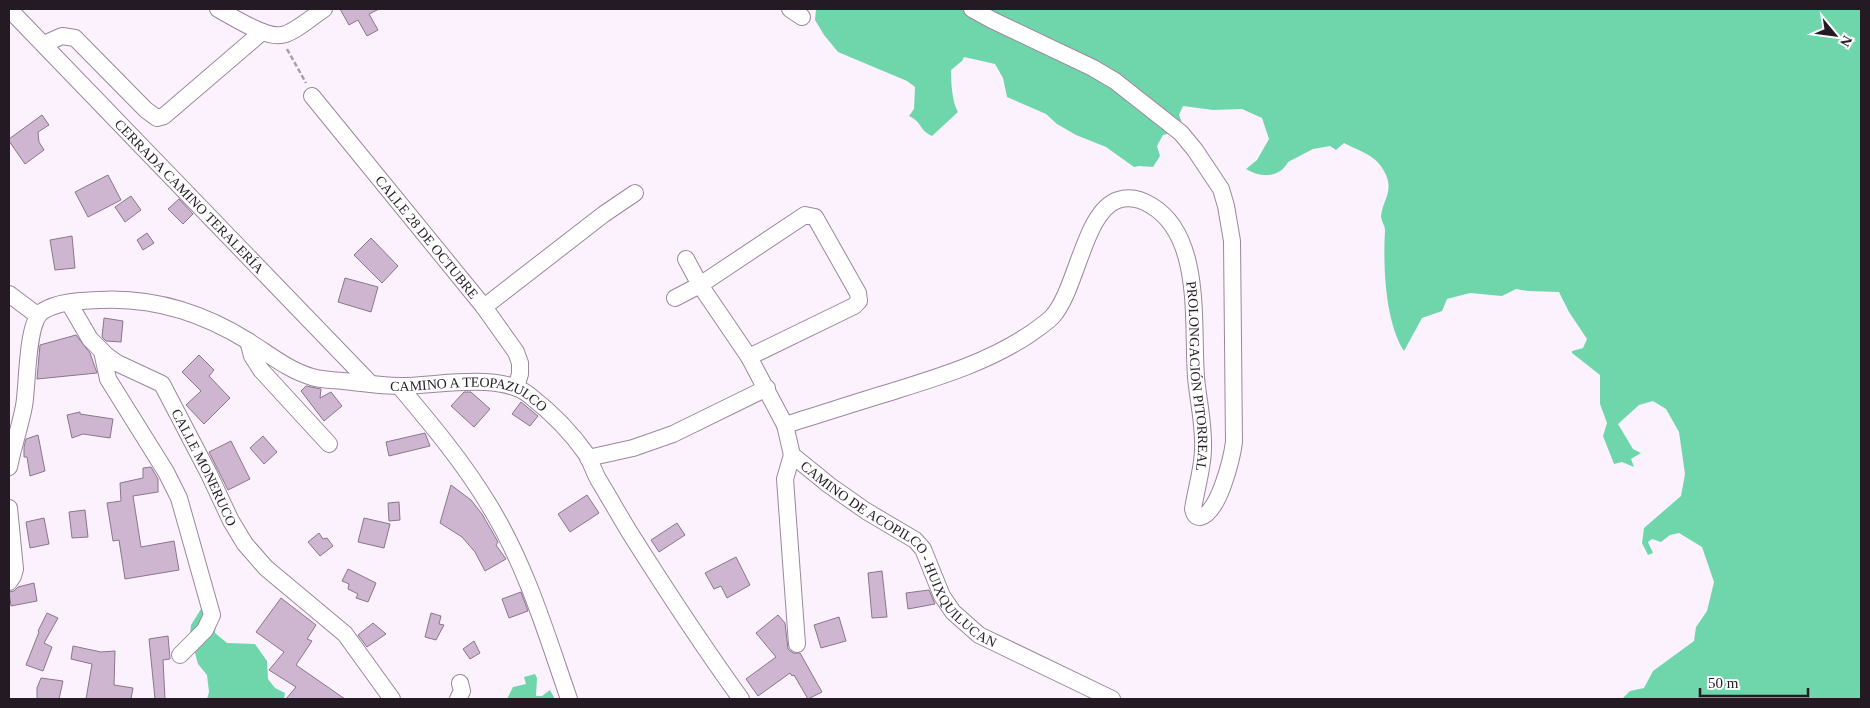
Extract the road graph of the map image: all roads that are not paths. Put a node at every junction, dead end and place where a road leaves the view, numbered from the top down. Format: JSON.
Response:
{"nodes":[{"id":1,"x":9,"y":9,"type":"edge"},
{"id":2,"x":218,"y":9,"type":"edge"},
{"id":3,"x":324,"y":9,"type":"edge"},
{"id":4,"x":972,"y":9,"type":"edge"},
{"id":5,"x":262,"y":32,"type":"junction"},
{"id":6,"x":44,"y":44,"type":"junction"},
{"id":7,"x":312,"y":96,"type":"road end"},
{"id":8,"x":635,"y":193,"type":"dead end"},
{"id":9,"x":686,"y":258,"type":"dead end"},
{"id":10,"x":700,"y":284,"type":"junction"},
{"id":11,"x":9,"y":294,"type":"edge"},
{"id":12,"x":675,"y":298,"type":"dead end"},
{"id":13,"x":63,"y":304,"type":"junction"},
{"id":14,"x":484,"y":307,"type":"junction"},
{"id":15,"x":37,"y":315,"type":"junction"},
{"id":16,"x":248,"y":341,"type":"junction"},
{"id":17,"x":102,"y":352,"type":"junction"},
{"id":18,"x":752,"y":355,"type":"junction"},
{"id":19,"x":371,"y":384,"type":"junction"},
{"id":20,"x":399,"y":386,"type":"junction"},
{"id":21,"x":516,"y":387,"type":"junction"},
{"id":22,"x":767,"y":388,"type":"junction"},
{"id":23,"x":785,"y":425,"type":"junction"},
{"id":24,"x":329,"y":444,"type":"dead end"},
{"id":25,"x":792,"y":455,"type":"junction"},
{"id":26,"x":588,"y":458,"type":"junction"},
{"id":27,"x":9,"y":467,"type":"edge"},
{"id":28,"x":9,"y":508,"type":"edge"},
{"id":29,"x":9,"y":582,"type":"edge"},
{"id":30,"x":797,"y":644,"type":"dead end"},
{"id":31,"x":180,"y":655,"type":"dead end"},
{"id":32,"x":392,"y":699,"type":"edge"},
{"id":33,"x":569,"y":699,"type":"edge"},
{"id":34,"x":741,"y":699,"type":"edge"},
{"id":35,"x":1112,"y":699,"type":"edge"}],
"edges":[{"from":1,"to":6,"type":"street","name":"CERRADA CAMINO TERALERÍA"},
{"from":2,"to":5,"type":"street"},
{"from":3,"to":5,"type":"street"},
{"from":4,"to":23,"type":"street","name":"PROLONGACIÓN PITORREAL"},
{"from":5,"to":6,"type":"street"},
{"from":6,"to":19,"type":"street","name":"CERRADA CAMINO TERALERÍA"},
{"from":7,"to":14,"type":"street","name":"CALLE 28 DE OCTUBRE"},
{"from":8,"to":14,"type":"street"},
{"from":9,"to":10,"type":"street","name":"CAMINO DE ACOPILCO - HUIXQUILUCAN"},
{"from":10,"to":12,"type":"street"},
{"from":10,"to":18,"type":"street","name":"CAMINO DE ACOPILCO - HUIXQUILUCAN"},
{"from":10,"to":18,"type":"street"},
{"from":11,"to":15,"type":"street"},
{"from":13,"to":15,"type":"street"},
{"from":13,"to":16,"type":"street","name":"CAMINO A TEOPAZULCO"},
{"from":13,"to":17,"type":"street","name":"CALLE MONERUCO"},
{"from":14,"to":21,"type":"street","name":"CALLE 28 DE OCTUBRE"},
{"from":15,"to":27,"type":"street"},
{"from":16,"to":19,"type":"street","name":"CAMINO A TEOPAZULCO"},
{"from":16,"to":24,"type":"street"},
{"from":17,"to":31,"type":"street"},
{"from":17,"to":32,"type":"street","name":"CALLE MONERUCO"},
{"from":18,"to":22,"type":"street","name":"CAMINO DE ACOPILCO - HUIXQUILUCAN"},
{"from":19,"to":20,"type":"street","name":"CAMINO A TEOPAZULCO"},
{"from":20,"to":21,"type":"street","name":"CAMINO A TEOPAZULCO"},
{"from":20,"to":33,"type":"street"},
{"from":21,"to":26,"type":"street","name":"CAMINO A TEOPAZULCO"},
{"from":22,"to":23,"type":"street","name":"CAMINO DE ACOPILCO - HUIXQUILUCAN"},
{"from":22,"to":26,"type":"street"},
{"from":23,"to":25,"type":"street","name":"CAMINO DE ACOPILCO - HUIXQUILUCAN"},
{"from":25,"to":30,"type":"street"},
{"from":25,"to":35,"type":"street","name":"CAMINO DE ACOPILCO - HUIXQUILUCAN"},
{"from":26,"to":34,"type":"street","name":"CAMINO A TEOPAZULCO"},
{"from":28,"to":29,"type":"street"}]}
